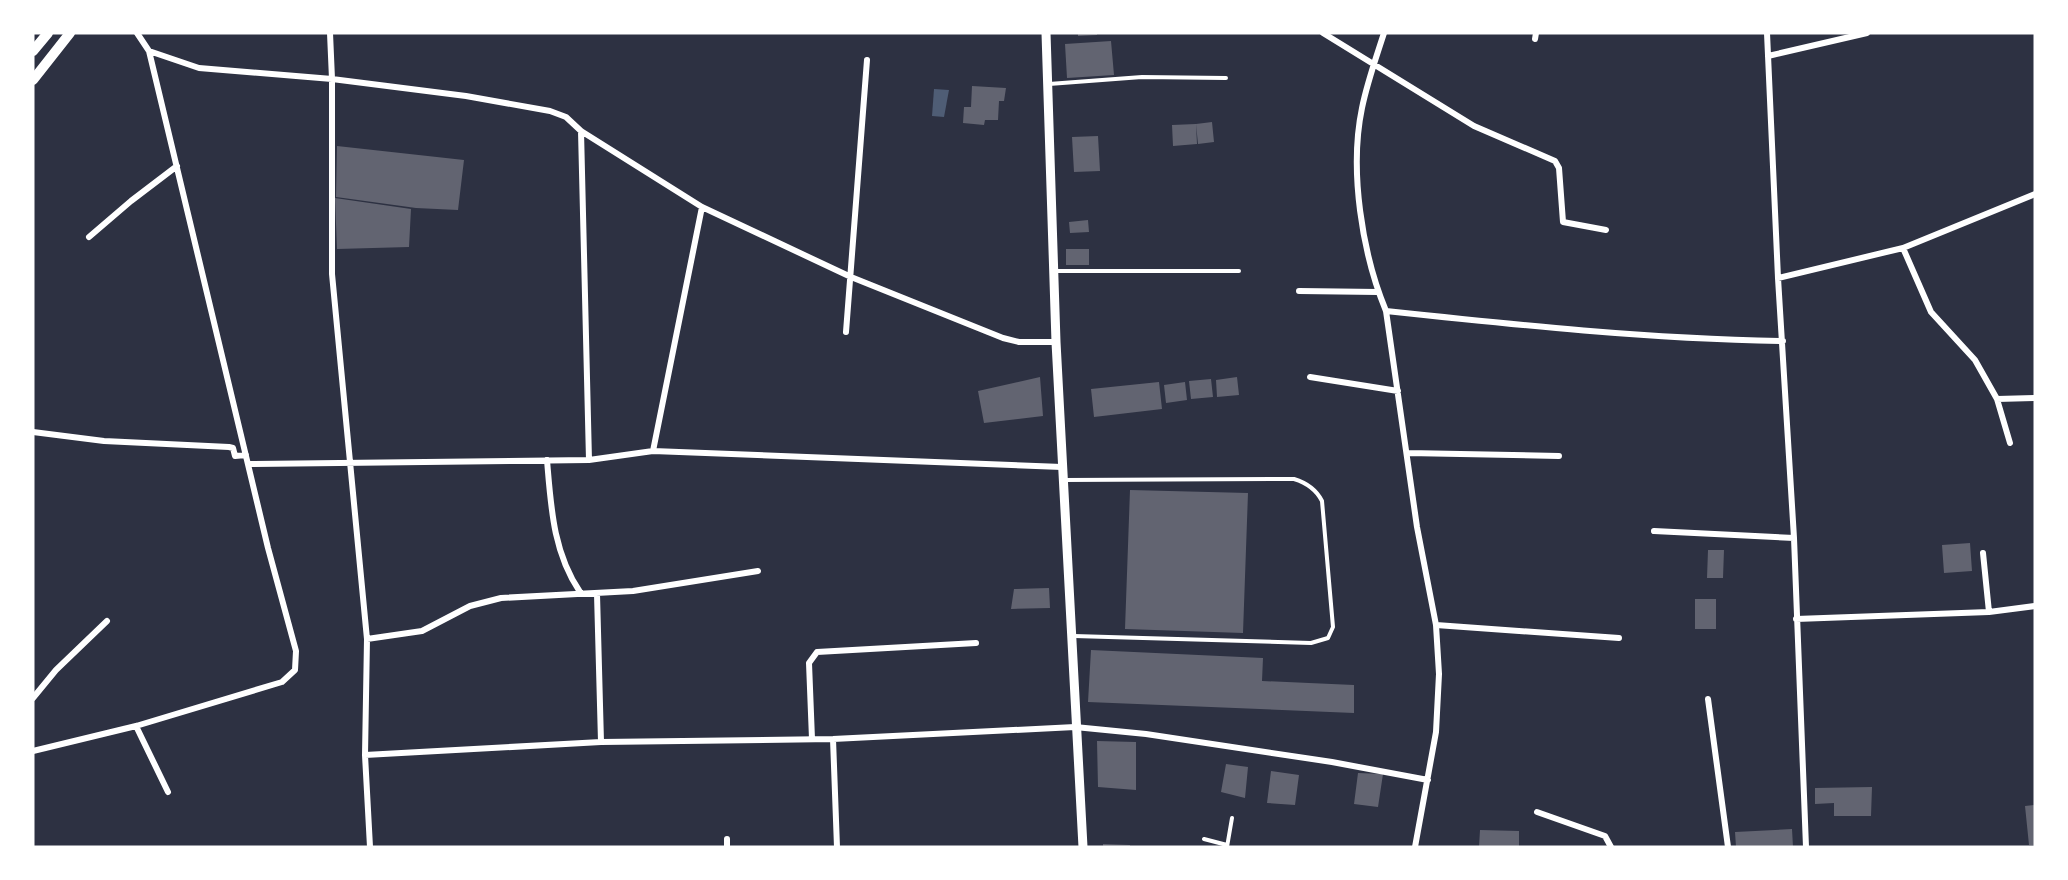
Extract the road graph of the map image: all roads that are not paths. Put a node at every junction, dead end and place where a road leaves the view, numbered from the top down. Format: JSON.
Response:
{"nodes":[{"id":1,"x":48,"y":33,"type":"edge"},
{"id":2,"x":70,"y":33,"type":"edge"},
{"id":3,"x":137,"y":33,"type":"edge"},
{"id":4,"x":330,"y":33,"type":"edge"},
{"id":5,"x":1046,"y":33,"type":"edge"},
{"id":6,"x":1323,"y":33,"type":"edge"},
{"id":7,"x":1383,"y":33,"type":"edge"},
{"id":8,"x":1767,"y":33,"type":"edge"},
{"id":9,"x":1867,"y":33,"type":"edge"},
{"id":10,"x":34,"y":46,"type":"edge"},
{"id":11,"x":149,"y":51,"type":"junction"},
{"id":12,"x":1768,"y":56,"type":"junction"},
{"id":13,"x":867,"y":60,"type":"dead end"},
{"id":14,"x":1375,"y":63,"type":"junction"},
{"id":15,"x":1226,"y":78,"type":"dead end"},
{"id":16,"x":332,"y":79,"type":"junction"},
{"id":17,"x":33,"y":80,"type":"edge"},
{"id":18,"x":1049,"y":84,"type":"junction"},
{"id":19,"x":581,"y":131,"type":"junction"},
{"id":20,"x":177,"y":166,"type":"junction"},
{"id":21,"x":2035,"y":194,"type":"edge"},
{"id":22,"x":702,"y":207,"type":"junction"},
{"id":23,"x":1606,"y":230,"type":"dead end"},
{"id":24,"x":89,"y":237,"type":"dead end"},
{"id":25,"x":1903,"y":248,"type":"junction"},
{"id":26,"x":1053,"y":271,"type":"junction"},
{"id":27,"x":1239,"y":271,"type":"dead end"},
{"id":28,"x":851,"y":277,"type":"junction"},
{"id":29,"x":1778,"y":278,"type":"junction"},
{"id":30,"x":1299,"y":291,"type":"dead end"},
{"id":31,"x":1378,"y":292,"type":"junction"},
{"id":32,"x":1386,"y":311,"type":"junction"},
{"id":33,"x":846,"y":332,"type":"dead end"},
{"id":34,"x":1783,"y":341,"type":"junction"},
{"id":35,"x":1056,"y":342,"type":"junction"},
{"id":36,"x":1310,"y":377,"type":"dead end"},
{"id":37,"x":1398,"y":391,"type":"junction"},
{"id":38,"x":2035,"y":398,"type":"edge"},
{"id":39,"x":1997,"y":399,"type":"junction"},
{"id":40,"x":33,"y":432,"type":"edge"},
{"id":41,"x":2010,"y":443,"type":"dead end"},
{"id":42,"x":653,"y":451,"type":"junction"},
{"id":43,"x":1408,"y":453,"type":"junction"},
{"id":44,"x":246,"y":455,"type":"junction"},
{"id":45,"x":1559,"y":456,"type":"dead end"},
{"id":46,"x":547,"y":460,"type":"junction"},
{"id":47,"x":589,"y":460,"type":"junction"},
{"id":48,"x":352,"y":463,"type":"junction"},
{"id":49,"x":249,"y":464,"type":"junction"},
{"id":50,"x":1062,"y":467,"type":"junction"},
{"id":51,"x":1063,"y":480,"type":"junction"},
{"id":52,"x":1654,"y":531,"type":"dead end"},
{"id":53,"x":1794,"y":538,"type":"junction"},
{"id":54,"x":1983,"y":553,"type":"dead end"},
{"id":55,"x":758,"y":571,"type":"dead end"},
{"id":56,"x":580,"y":592,"type":"junction"},
{"id":57,"x":597,"y":594,"type":"junction"},
{"id":58,"x":2035,"y":606,"type":"edge"},
{"id":59,"x":1989,"y":612,"type":"junction"},
{"id":60,"x":1796,"y":619,"type":"junction"},
{"id":61,"x":107,"y":621,"type":"dead end"},
{"id":62,"x":1436,"y":625,"type":"junction"},
{"id":63,"x":1070,"y":636,"type":"junction"},
{"id":64,"x":1619,"y":638,"type":"dead end"},
{"id":65,"x":367,"y":639,"type":"junction"},
{"id":66,"x":976,"y":642,"type":"dead end"},
{"id":67,"x":33,"y":698,"type":"edge"},
{"id":68,"x":1708,"y":699,"type":"dead end"},
{"id":69,"x":136,"y":726,"type":"junction"},
{"id":70,"x":1075,"y":727,"type":"junction"},
{"id":71,"x":812,"y":739,"type":"junction"},
{"id":72,"x":833,"y":739,"type":"junction"},
{"id":73,"x":601,"y":742,"type":"junction"},
{"id":74,"x":33,"y":751,"type":"edge"},
{"id":75,"x":365,"y":754,"type":"junction"},
{"id":76,"x":1428,"y":780,"type":"junction"},
{"id":77,"x":168,"y":792,"type":"dead end"},
{"id":78,"x":1537,"y":812,"type":"dead end"},
{"id":79,"x":1232,"y":818,"type":"dead end"},
{"id":80,"x":727,"y":839,"type":"dead end"},
{"id":81,"x":1204,"y":839,"type":"dead end"},
{"id":82,"x":1227,"y":846,"type":"edge"},
{"id":83,"x":370,"y":847,"type":"edge"},
{"id":84,"x":727,"y":847,"type":"edge"},
{"id":85,"x":837,"y":847,"type":"edge"},
{"id":86,"x":1083,"y":847,"type":"edge"},
{"id":87,"x":1415,"y":847,"type":"edge"},
{"id":88,"x":1611,"y":847,"type":"edge"},
{"id":89,"x":1728,"y":847,"type":"edge"},
{"id":90,"x":1806,"y":847,"type":"edge"}],
"edges":[{"from":1,"to":10,"type":"main road"},
{"from":2,"to":17,"type":"main road"},
{"from":3,"to":11,"type":"street"},
{"from":4,"to":16,"type":"street"},
{"from":5,"to":18,"type":"street"},
{"from":6,"to":14,"type":"street"},
{"from":7,"to":14,"type":"street"},
{"from":8,"to":12,"type":"street"},
{"from":9,"to":12,"type":"street"},
{"from":11,"to":16,"type":"street"},
{"from":11,"to":20,"type":"street"},
{"from":12,"to":29,"type":"street"},
{"from":13,"to":28,"type":"street"},
{"from":14,"to":23,"type":"street"},
{"from":14,"to":31,"type":"street"},
{"from":15,"to":18,"type":"lane"},
{"from":16,"to":19,"type":"street"},
{"from":16,"to":48,"type":"street"},
{"from":18,"to":26,"type":"street"},
{"from":19,"to":22,"type":"street"},
{"from":19,"to":47,"type":"street"},
{"from":20,"to":24,"type":"street"},
{"from":20,"to":44,"type":"street"},
{"from":21,"to":25,"type":"street"},
{"from":22,"to":28,"type":"street"},
{"from":22,"to":42,"type":"street"},
{"from":25,"to":29,"type":"street"},
{"from":25,"to":39,"type":"street"},
{"from":26,"to":27,"type":"lane"},
{"from":26,"to":35,"type":"street"},
{"from":28,"to":33,"type":"street"},
{"from":28,"to":35,"type":"street"},
{"from":29,"to":34,"type":"street"},
{"from":30,"to":31,"type":"street"},
{"from":31,"to":32,"type":"street"},
{"from":32,"to":34,"type":"street"},
{"from":32,"to":37,"type":"street"},
{"from":34,"to":53,"type":"street"},
{"from":35,"to":50,"type":"street"},
{"from":36,"to":37,"type":"street"},
{"from":37,"to":43,"type":"street"},
{"from":38,"to":39,"type":"street"},
{"from":39,"to":41,"type":"street"},
{"from":40,"to":44,"type":"street"},
{"from":42,"to":47,"type":"street"},
{"from":42,"to":50,"type":"street"},
{"from":43,"to":45,"type":"street"},
{"from":43,"to":62,"type":"street"},
{"from":44,"to":49,"type":"street"},
{"from":46,"to":47,"type":"street"},
{"from":46,"to":48,"type":"street"},
{"from":46,"to":56,"type":"street"},
{"from":48,"to":49,"type":"street"},
{"from":48,"to":65,"type":"street"},
{"from":49,"to":69,"type":"street"},
{"from":50,"to":51,"type":"street"},
{"from":51,"to":63,"type":"street"},
{"from":51,"to":63,"type":"lane"},
{"from":52,"to":53,"type":"street"},
{"from":53,"to":60,"type":"street"},
{"from":54,"to":59,"type":"street"},
{"from":55,"to":57,"type":"street"},
{"from":56,"to":57,"type":"street"},
{"from":56,"to":65,"type":"street"},
{"from":57,"to":73,"type":"street"},
{"from":58,"to":59,"type":"street"},
{"from":59,"to":60,"type":"street"},
{"from":60,"to":90,"type":"street"},
{"from":61,"to":67,"type":"street"},
{"from":62,"to":64,"type":"street"},
{"from":62,"to":76,"type":"street"},
{"from":63,"to":70,"type":"street"},
{"from":65,"to":75,"type":"street"},
{"from":66,"to":71,"type":"street"},
{"from":68,"to":89,"type":"street"},
{"from":69,"to":74,"type":"street"},
{"from":69,"to":77,"type":"street"},
{"from":70,"to":72,"type":"street"},
{"from":70,"to":76,"type":"street"},
{"from":70,"to":86,"type":"street"},
{"from":71,"to":72,"type":"street"},
{"from":71,"to":73,"type":"street"},
{"from":72,"to":85,"type":"street"},
{"from":73,"to":75,"type":"street"},
{"from":75,"to":83,"type":"street"},
{"from":76,"to":87,"type":"street"},
{"from":78,"to":88,"type":"street"},
{"from":79,"to":82,"type":"lane"},
{"from":80,"to":84,"type":"street"},
{"from":81,"to":82,"type":"lane"}]}
